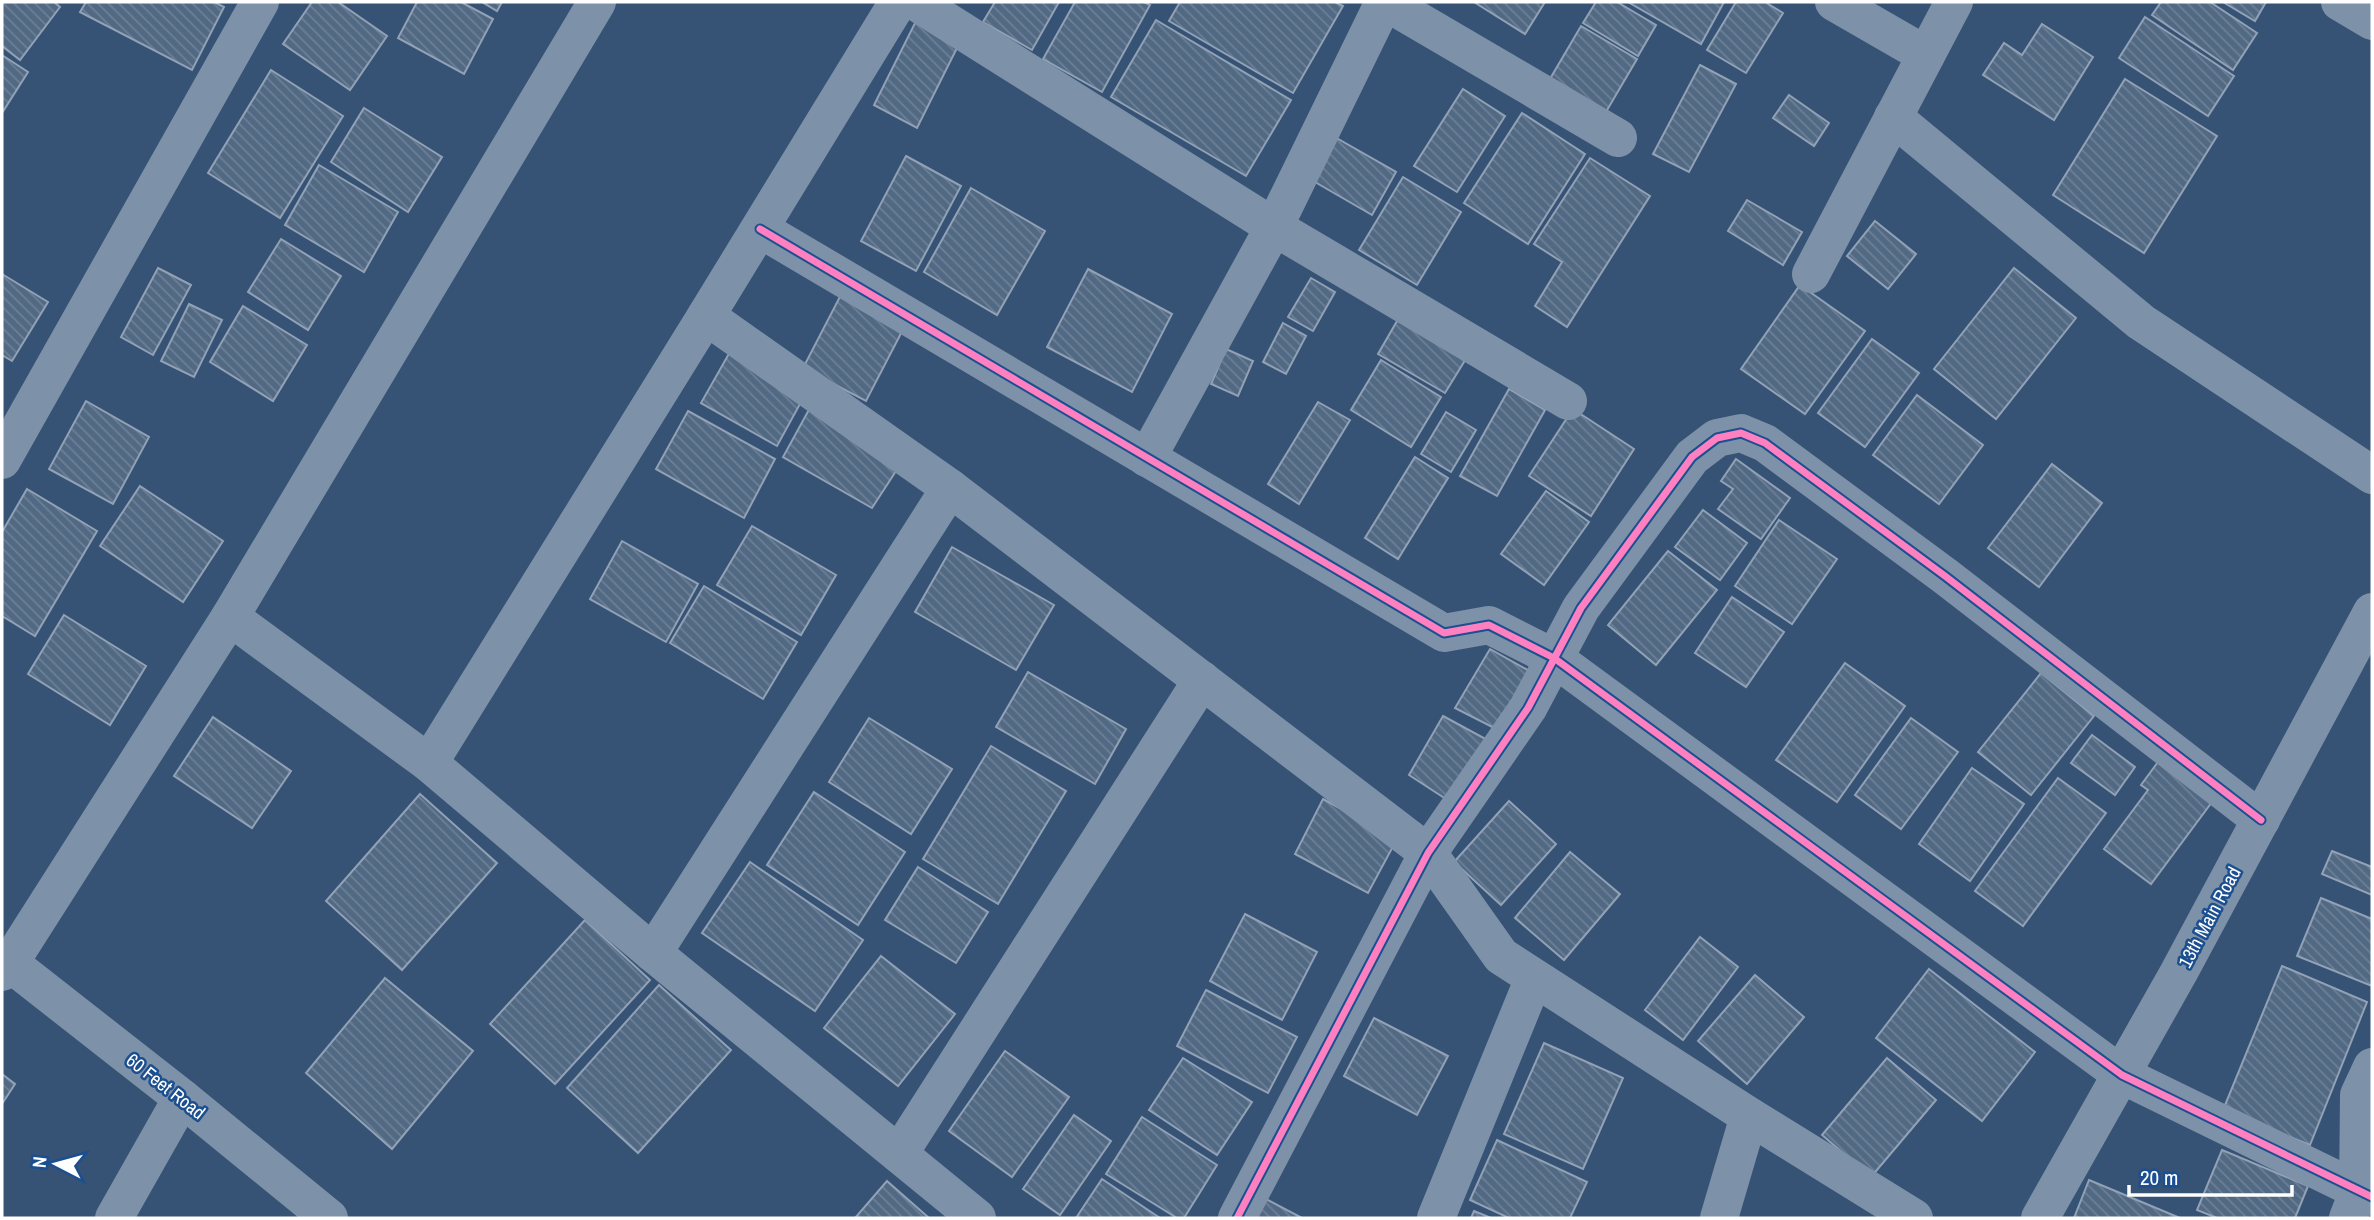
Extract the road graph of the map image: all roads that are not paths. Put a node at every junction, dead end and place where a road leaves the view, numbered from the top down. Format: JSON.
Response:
{"nodes":[{"id":1,"x":260,"y":2,"type":"edge"},
{"id":2,"x":597,"y":2,"type":"edge"},
{"id":3,"x":898,"y":2,"type":"edge"},
{"id":4,"x":916,"y":2,"type":"edge"},
{"id":5,"x":1385,"y":2,"type":"edge"},
{"id":6,"x":1834,"y":2,"type":"edge"},
{"id":7,"x":1954,"y":2,"type":"edge"},
{"id":8,"x":2340,"y":2,"type":"edge"},
{"id":9,"x":2372,"y":21,"type":"edge"},
{"id":10,"x":1926,"y":55,"type":"junction"},
{"id":11,"x":1893,"y":117,"type":"junction"},
{"id":12,"x":1618,"y":138,"type":"dead end"},
{"id":13,"x":1273,"y":227,"type":"junction"},
{"id":14,"x":760,"y":229,"type":"junction"},
{"id":15,"x":1811,"y":275,"type":"dead end"},
{"id":16,"x":706,"y":316,"type":"junction"},
{"id":17,"x":1568,"y":401,"type":"dead end"},
{"id":18,"x":1147,"y":458,"type":"junction"},
{"id":19,"x":2,"y":460,"type":"edge"},
{"id":20,"x":2372,"y":475,"type":"edge"},
{"id":21,"x":950,"y":488,"type":"junction"},
{"id":22,"x":2372,"y":612,"type":"edge"},
{"id":23,"x":229,"y":617,"type":"junction"},
{"id":24,"x":1554,"y":659,"type":"junction"},
{"id":25,"x":1202,"y":680,"type":"junction"},
{"id":26,"x":429,"y":763,"type":"junction"},
{"id":27,"x":2261,"y":820,"type":"junction"},
{"id":28,"x":1428,"y":853,"type":"junction"},
{"id":29,"x":653,"y":954,"type":"junction"},
{"id":30,"x":4,"y":964,"type":"edge"},
{"id":31,"x":1534,"y":978,"type":"junction"},
{"id":32,"x":2372,"y":1067,"type":"edge"},
{"id":33,"x":2122,"y":1075,"type":"junction"},
{"id":34,"x":182,"y":1098,"type":"junction"},
{"id":35,"x":1749,"y":1116,"type":"junction"},
{"id":36,"x":898,"y":1154,"type":"junction"},
{"id":37,"x":2359,"y":1202,"type":"edge"},
{"id":38,"x":114,"y":1218,"type":"edge"},
{"id":39,"x":329,"y":1218,"type":"edge"},
{"id":40,"x":977,"y":1218,"type":"edge"},
{"id":41,"x":1237,"y":1218,"type":"edge"},
{"id":42,"x":1436,"y":1218,"type":"edge"},
{"id":43,"x":1719,"y":1218,"type":"edge"},
{"id":44,"x":1914,"y":1218,"type":"edge"},
{"id":45,"x":2040,"y":1218,"type":"edge"}],
"edges":[{"from":1,"to":19,"type":"street"},
{"from":2,"to":23,"type":"street"},
{"from":3,"to":14,"type":"street"},
{"from":4,"to":13,"type":"street"},
{"from":5,"to":12,"type":"street"},
{"from":5,"to":13,"type":"street"},
{"from":6,"to":10,"type":"street"},
{"from":7,"to":10,"type":"street"},
{"from":8,"to":9,"type":"street"},
{"from":10,"to":11,"type":"street"},
{"from":11,"to":15,"type":"street"},
{"from":11,"to":20,"type":"street"},
{"from":13,"to":17,"type":"street"},
{"from":13,"to":18,"type":"street"},
{"from":14,"to":16,"type":"street"},
{"from":14,"to":18,"type":"street"},
{"from":16,"to":21,"type":"street"},
{"from":16,"to":26,"type":"street"},
{"from":18,"to":24,"type":"street"},
{"from":21,"to":25,"type":"street"},
{"from":21,"to":29,"type":"street"},
{"from":22,"to":27,"type":"street","name":"13th Main Road"},
{"from":23,"to":26,"type":"street"},
{"from":23,"to":30,"type":"street"},
{"from":24,"to":27,"type":"street"},
{"from":24,"to":28,"type":"street"},
{"from":24,"to":33,"type":"street"},
{"from":25,"to":28,"type":"street"},
{"from":25,"to":36,"type":"street"},
{"from":26,"to":29,"type":"street"},
{"from":27,"to":33,"type":"street","name":"13th Main Road"},
{"from":28,"to":31,"type":"street"},
{"from":28,"to":41,"type":"street"},
{"from":29,"to":36,"type":"street"},
{"from":30,"to":34,"type":"street","name":"60 Feet Road"},
{"from":31,"to":35,"type":"street"},
{"from":31,"to":42,"type":"street"},
{"from":32,"to":37,"type":"street"},
{"from":33,"to":37,"type":"street"},
{"from":33,"to":45,"type":"street","name":"13th Main Road"},
{"from":34,"to":38,"type":"street"},
{"from":34,"to":39,"type":"street","name":"60 Feet Road"},
{"from":35,"to":43,"type":"street"},
{"from":35,"to":44,"type":"street"},
{"from":36,"to":40,"type":"street"}]}
